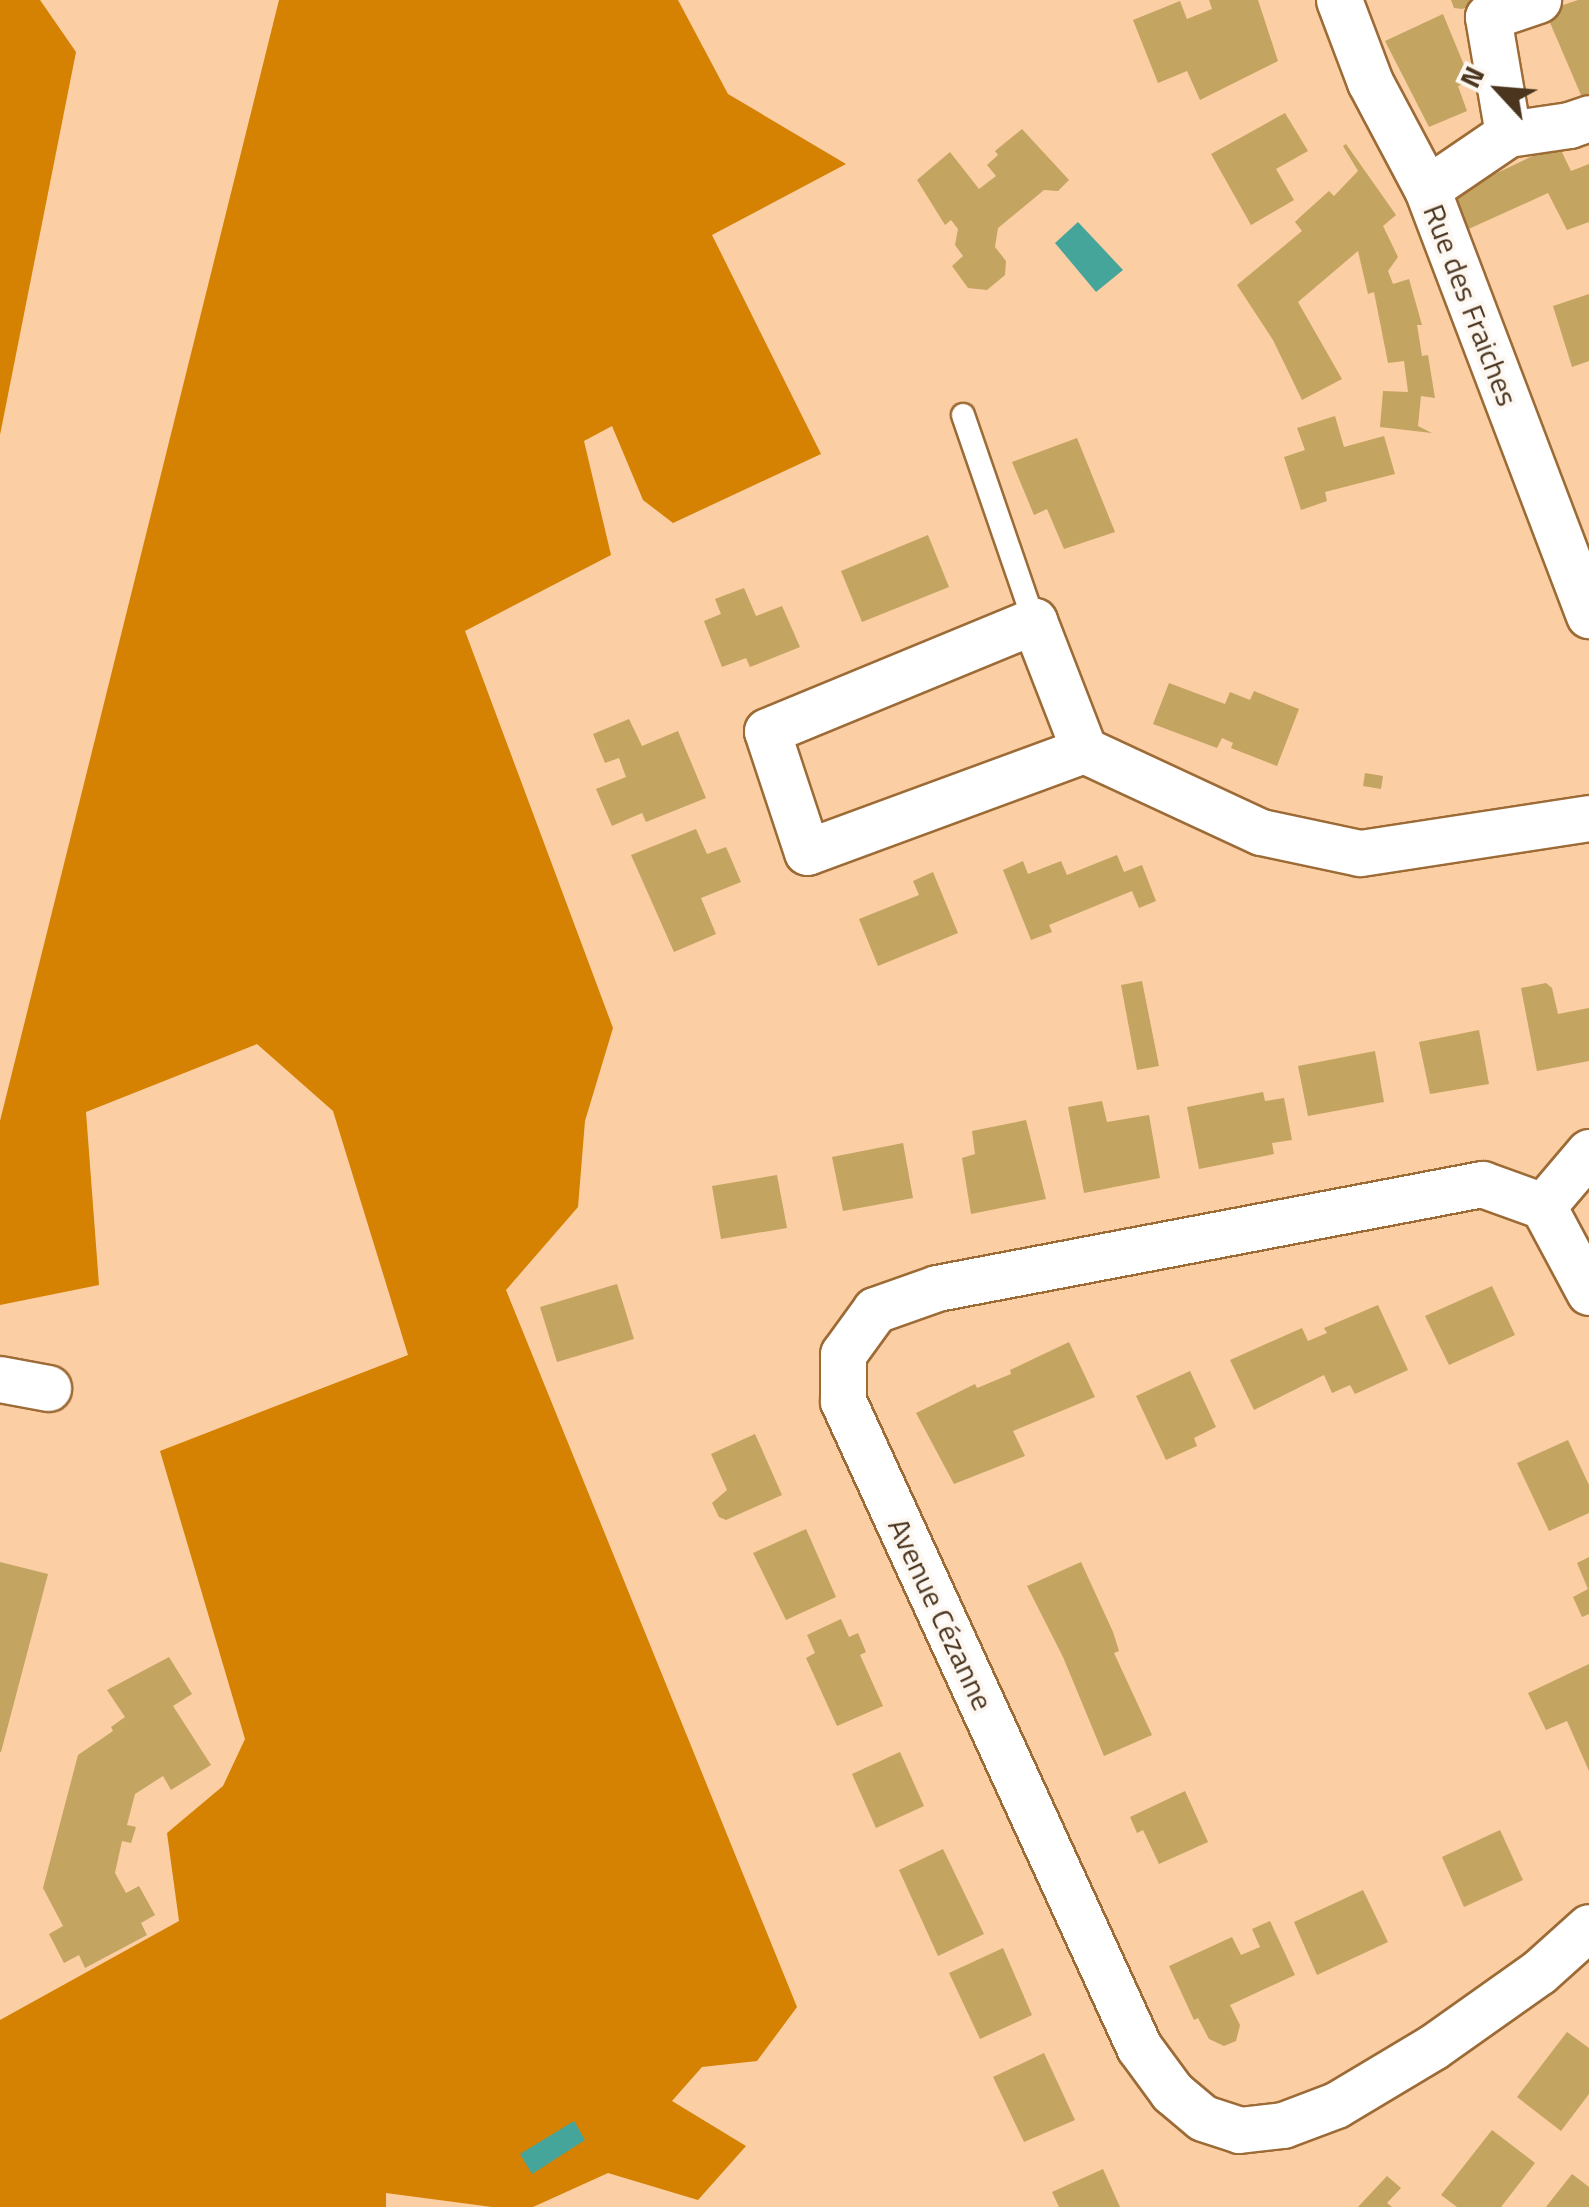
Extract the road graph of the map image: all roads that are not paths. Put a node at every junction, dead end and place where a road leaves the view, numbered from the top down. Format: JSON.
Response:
{"nodes":[{"id":1,"x":1339,"y":0,"type":"edge"},
{"id":2,"x":1538,"y":0,"type":"edge"},
{"id":3,"x":1589,"y":118,"type":"edge"},
{"id":4,"x":1508,"y":134,"type":"junction"},
{"id":5,"x":1427,"y":189,"type":"junction"},
{"id":6,"x":963,"y":415,"type":"dead end"},
{"id":7,"x":1589,"y":615,"type":"edge"},
{"id":8,"x":1034,"y":621,"type":"junction"},
{"id":9,"x":1084,"y":750,"type":"junction"},
{"id":10,"x":1589,"y":818,"type":"edge"},
{"id":11,"x":1589,"y":1152,"type":"edge"},
{"id":12,"x":1543,"y":1206,"type":"junction"},
{"id":13,"x":1589,"y":1292,"type":"edge"},
{"id":14,"x":0,"y":1379,"type":"edge"},
{"id":15,"x":48,"y":1388,"type":"dead end"},
{"id":16,"x":1589,"y":1928,"type":"edge"}],
"edges":[{"from":1,"to":5,"type":"street","name":"Rue des Fraiches"},
{"from":2,"to":4,"type":"street"},
{"from":3,"to":4,"type":"street"},
{"from":4,"to":5,"type":"street"},
{"from":5,"to":7,"type":"street","name":"Rue des Fraiches"},
{"from":6,"to":8,"type":"lane"},
{"from":8,"to":9,"type":"street"},
{"from":8,"to":9,"type":"street"},
{"from":9,"to":10,"type":"street"},
{"from":11,"to":12,"type":"street"},
{"from":12,"to":13,"type":"street"},
{"from":12,"to":16,"type":"street","name":"Avenue Cézanne"},
{"from":14,"to":15,"type":"street"}]}
